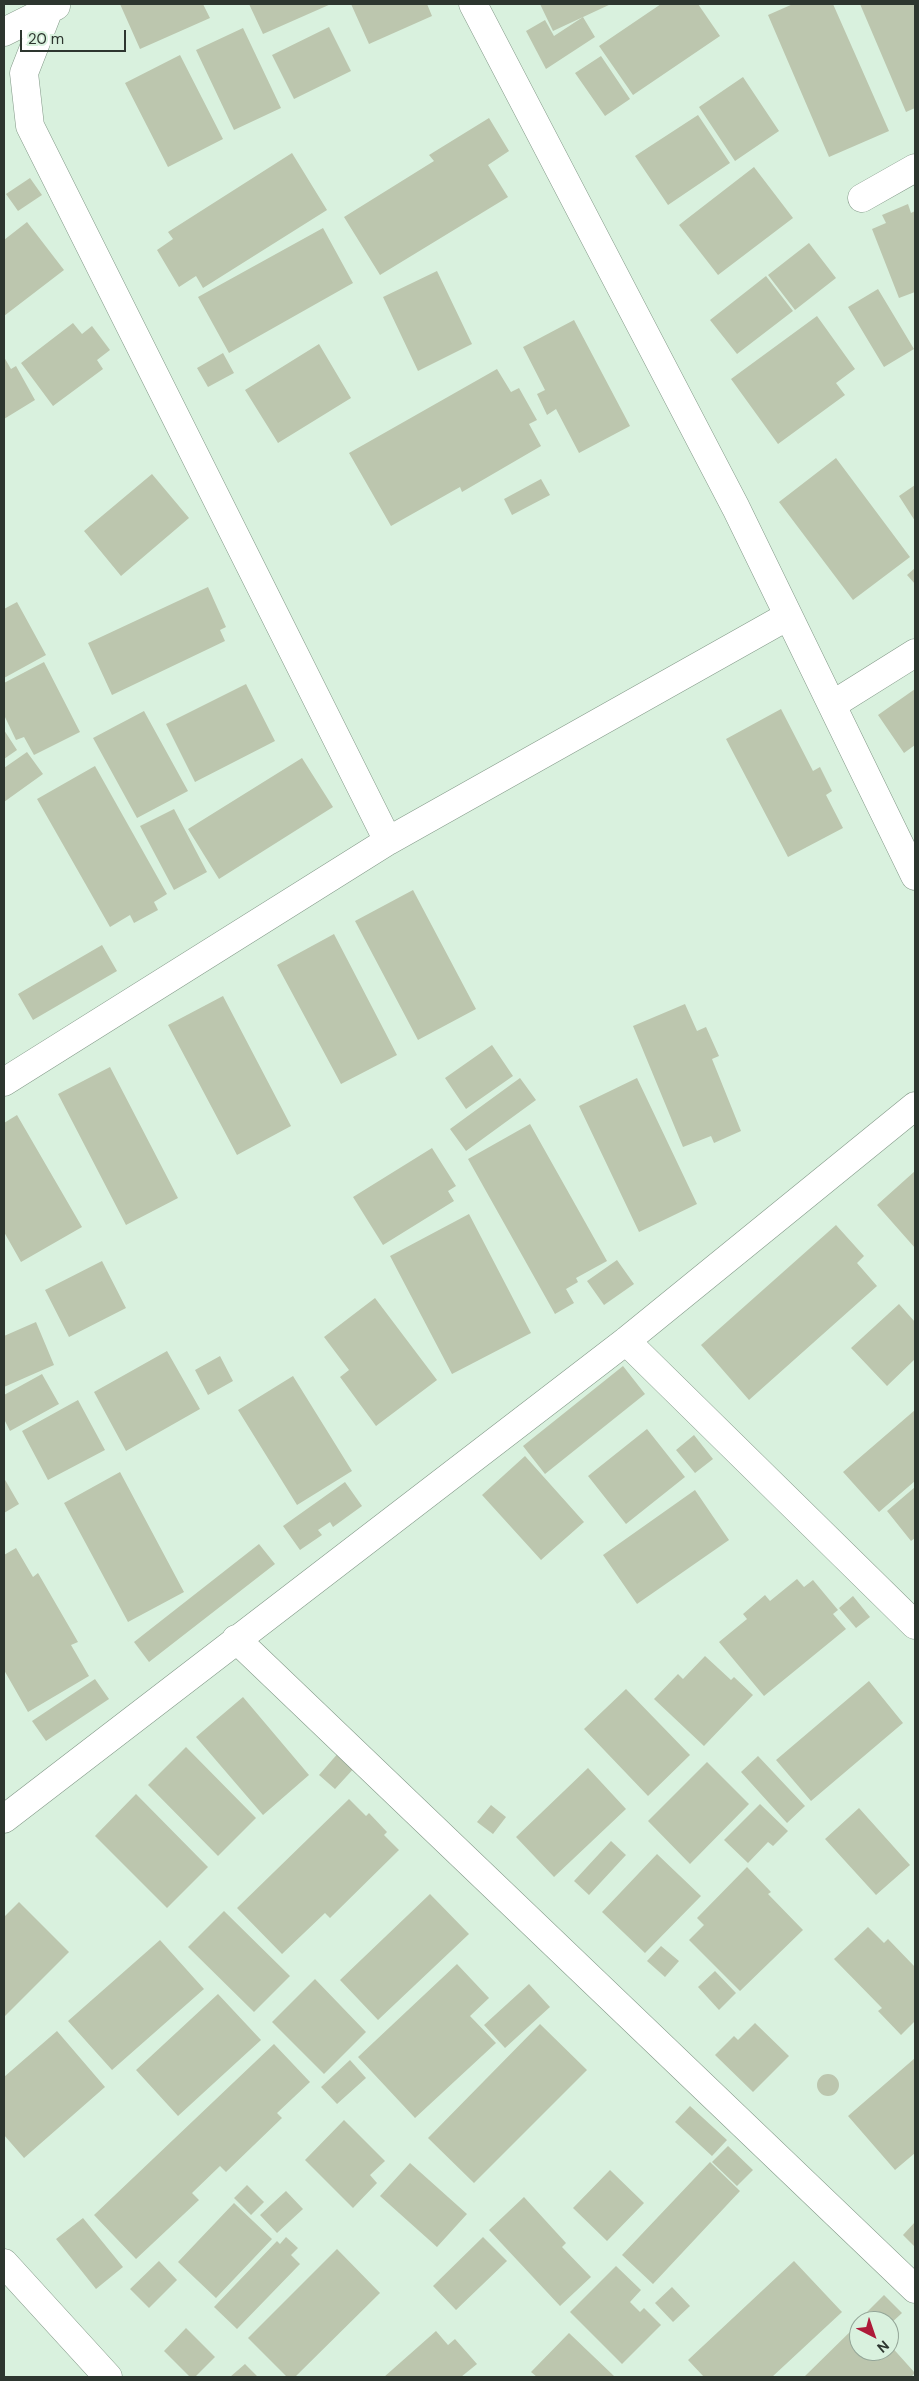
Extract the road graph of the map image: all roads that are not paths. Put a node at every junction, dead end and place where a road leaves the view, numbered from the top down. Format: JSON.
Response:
{"nodes":[{"id":1,"x":473,"y":4,"type":"edge"},
{"id":2,"x":54,"y":6,"type":"edge"},
{"id":3,"x":4,"y":32,"type":"edge"},
{"id":4,"x":915,"y":168,"type":"edge"},
{"id":5,"x":862,"y":198,"type":"dead end"},
{"id":6,"x":788,"y":616,"type":"junction"},
{"id":7,"x":915,"y":653,"type":"edge"},
{"id":8,"x":832,"y":705,"type":"junction"},
{"id":9,"x":388,"y":841,"type":"junction"},
{"id":10,"x":915,"y":876,"type":"edge"},
{"id":11,"x":4,"y":1082,"type":"edge"},
{"id":12,"x":915,"y":1106,"type":"edge"},
{"id":13,"x":626,"y":1340,"type":"junction"},
{"id":14,"x":915,"y":1625,"type":"edge"},
{"id":15,"x":236,"y":1639,"type":"junction"},
{"id":16,"x":4,"y":1819,"type":"edge"},
{"id":17,"x":4,"y":2263,"type":"edge"},
{"id":18,"x":915,"y":2289,"type":"edge"},
{"id":19,"x":108,"y":2377,"type":"edge"}],
"edges":[{"from":1,"to":6,"type":"street"},
{"from":2,"to":3,"type":"street"},
{"from":2,"to":9,"type":"street"},
{"from":4,"to":5,"type":"street"},
{"from":6,"to":8,"type":"street"},
{"from":6,"to":9,"type":"street"},
{"from":7,"to":8,"type":"street"},
{"from":8,"to":10,"type":"street"},
{"from":9,"to":11,"type":"street"},
{"from":12,"to":13,"type":"street"},
{"from":13,"to":14,"type":"street"},
{"from":13,"to":15,"type":"street"},
{"from":15,"to":16,"type":"street"},
{"from":15,"to":18,"type":"street"},
{"from":17,"to":19,"type":"street"}]}
